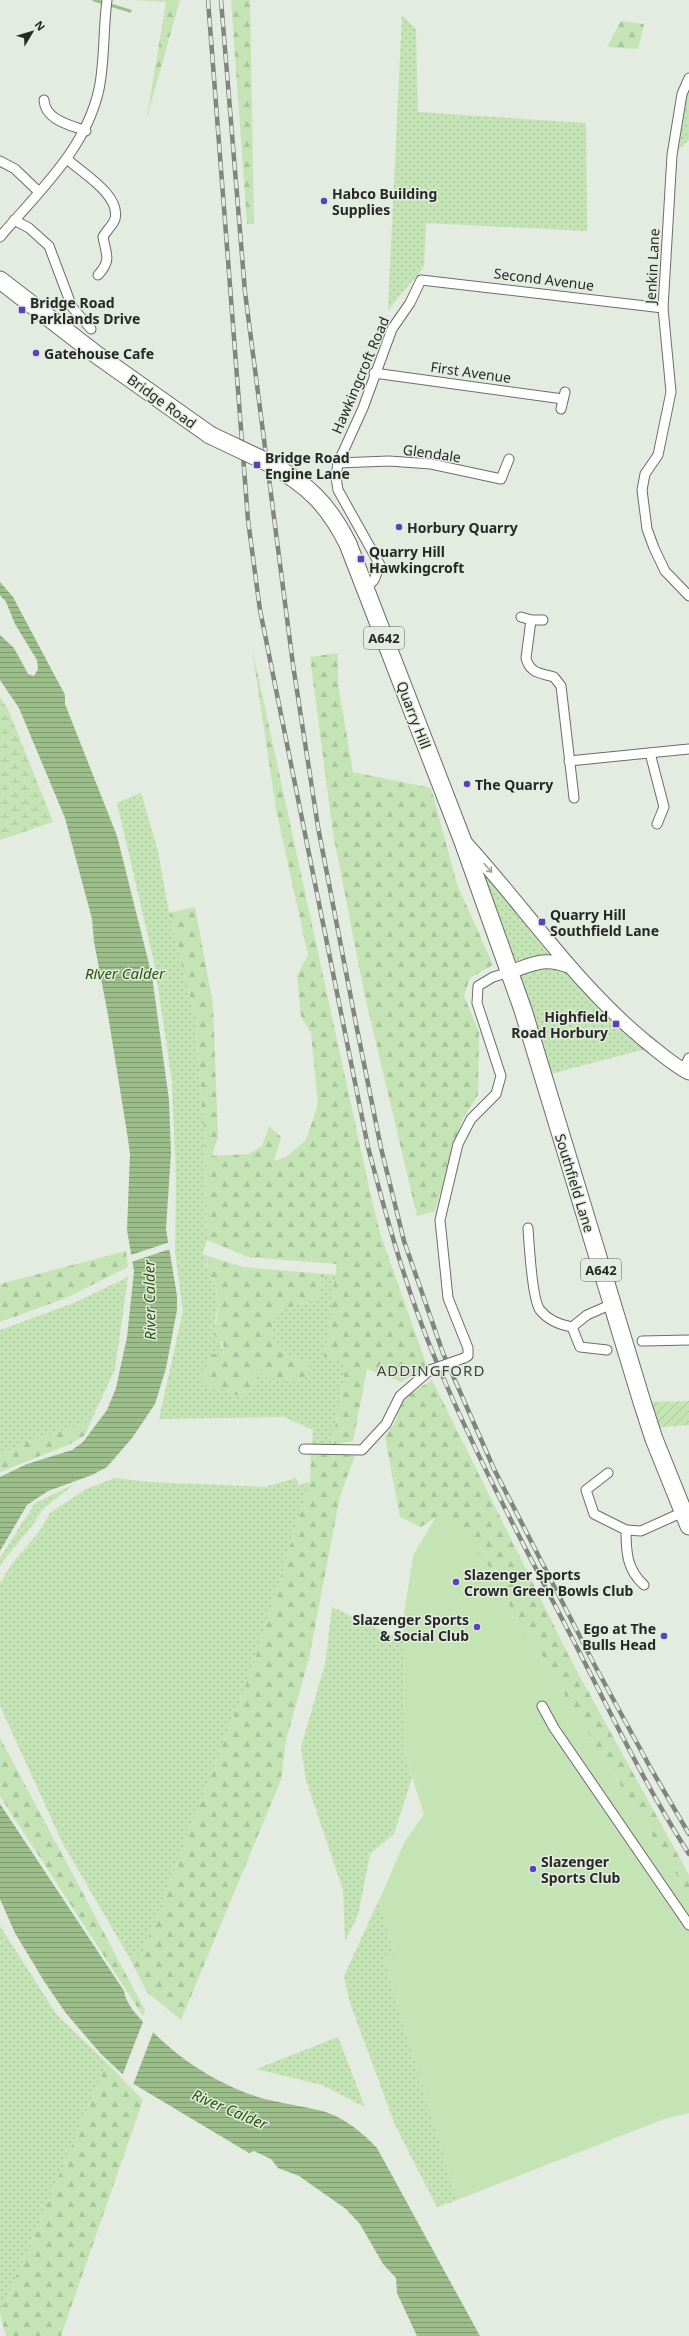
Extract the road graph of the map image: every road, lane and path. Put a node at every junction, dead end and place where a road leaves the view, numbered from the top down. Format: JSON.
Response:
{"nodes":[{"id":1,"x":107,"y":0,"type":"edge"},
{"id":2,"x":689,"y":78,"type":"edge"},
{"id":3,"x":44,"y":100,"type":"dead end"},
{"id":4,"x":86,"y":131,"type":"junction"},
{"id":5,"x":67,"y":158,"type":"junction"},
{"id":6,"x":0,"y":161,"type":"edge"},
{"id":7,"x":39,"y":192,"type":"junction"},
{"id":8,"x":14,"y":220,"type":"junction"},
{"id":9,"x":0,"y":237,"type":"edge"},
{"id":10,"x":98,"y":274,"type":"dead end"},
{"id":11,"x":0,"y":280,"type":"edge"},
{"id":12,"x":421,"y":280,"type":"joint"},
{"id":13,"x":663,"y":308,"type":"junction"},
{"id":14,"x":90,"y":329,"type":"dead end"},
{"id":15,"x":374,"y":373,"type":"junction"},
{"id":16,"x":561,"y":409,"type":"dead end"},
{"id":17,"x":509,"y":459,"type":"dead end"},
{"id":18,"x":269,"y":463,"type":"joint"},
{"id":19,"x":338,"y":463,"type":"junction"},
{"id":20,"x":365,"y":589,"type":"junction"},
{"id":21,"x":689,"y":596,"type":"edge"},
{"id":22,"x":521,"y":617,"type":"dead end"},
{"id":23,"x":530,"y":620,"type":"junction"},
{"id":24,"x":543,"y":620,"type":"dead end"},
{"id":25,"x":689,"y":748,"type":"edge"},
{"id":26,"x":650,"y":753,"type":"junction"},
{"id":27,"x":569,"y":761,"type":"junction"},
{"id":28,"x":574,"y":798,"type":"dead end"},
{"id":29,"x":657,"y":824,"type":"dead end"},
{"id":30,"x":462,"y":839,"type":"junction"},
{"id":31,"x":568,"y":966,"type":"junction"},
{"id":32,"x":510,"y":972,"type":"junction"},
{"id":33,"x":689,"y":1058,"type":"edge"},
{"id":34,"x":686,"y":1072,"type":"edge"},
{"id":35,"x":528,"y":1228,"type":"dead end"},
{"id":36,"x":612,"y":1304,"type":"junction"},
{"id":37,"x":572,"y":1326,"type":"junction"},
{"id":38,"x":689,"y":1340,"type":"edge"},
{"id":39,"x":642,"y":1341,"type":"dead end"},
{"id":40,"x":607,"y":1350,"type":"dead end"},
{"id":41,"x":304,"y":1449,"type":"dead end"},
{"id":42,"x":608,"y":1473,"type":"dead end"},
{"id":43,"x":686,"y":1519,"type":"edge"},
{"id":44,"x":626,"y":1530,"type":"junction"},
{"id":45,"x":644,"y":1585,"type":"dead end"},
{"id":46,"x":542,"y":1706,"type":"dead end"},
{"id":47,"x":689,"y":1925,"type":"edge"}],
"edges":[{"from":1,"to":4,"type":"street"},
{"from":2,"to":13,"type":"street","name":"Jenkin Lane"},
{"from":3,"to":4,"type":"street"},
{"from":4,"to":5,"type":"street"},
{"from":5,"to":7,"type":"street"},
{"from":5,"to":10,"type":"street"},
{"from":6,"to":7,"type":"street"},
{"from":7,"to":8,"type":"street"},
{"from":8,"to":9,"type":"street"},
{"from":8,"to":14,"type":"street"},
{"from":11,"to":18,"type":"highway","name":"Bridge Road","number":"A642","bridge":true},
{"from":12,"to":13,"type":"street","name":"Second Avenue"},
{"from":12,"to":15,"type":"street","name":"Hawkingcroft Road"},
{"from":13,"to":21,"type":"street","name":"Jenkin Lane"},
{"from":15,"to":16,"type":"street","name":"First Avenue"},
{"from":15,"to":19,"type":"street","name":"Hawkingcroft Road"},
{"from":17,"to":19,"type":"street","name":"Glendale"},
{"from":18,"to":20,"type":"highway","name":"Quarry Hill","number":"A642"},
{"from":19,"to":20,"type":"street","name":"Hawkingcroft Road"},
{"from":20,"to":30,"type":"highway","name":"Quarry Hill","number":"A642"},
{"from":22,"to":23,"type":"street"},
{"from":23,"to":24,"type":"street"},
{"from":23,"to":27,"type":"street"},
{"from":25,"to":26,"type":"street"},
{"from":26,"to":27,"type":"street"},
{"from":26,"to":29,"type":"street"},
{"from":27,"to":28,"type":"street"},
{"from":30,"to":31,"type":"main road","name":"Quarry Hill","one_way":true},
{"from":30,"to":32,"type":"highway","name":"Southfield Lane","number":"A642"},
{"from":31,"to":32,"type":"main road"},
{"from":31,"to":34,"type":"main road","name":"Quarry Hill"},
{"from":32,"to":36,"type":"highway","name":"Southfield Lane","number":"A642"},
{"from":32,"to":41,"type":"street","bridge":true},
{"from":33,"to":34,"type":"street"},
{"from":35,"to":37,"type":"street"},
{"from":36,"to":37,"type":"street"},
{"from":36,"to":43,"type":"highway","name":"Southfield Lane","number":"A642"},
{"from":37,"to":40,"type":"street"},
{"from":38,"to":39,"type":"street"},
{"from":42,"to":44,"type":"street"},
{"from":43,"to":44,"type":"street"},
{"from":44,"to":45,"type":"street"},
{"from":46,"to":47,"type":"street"}]}
